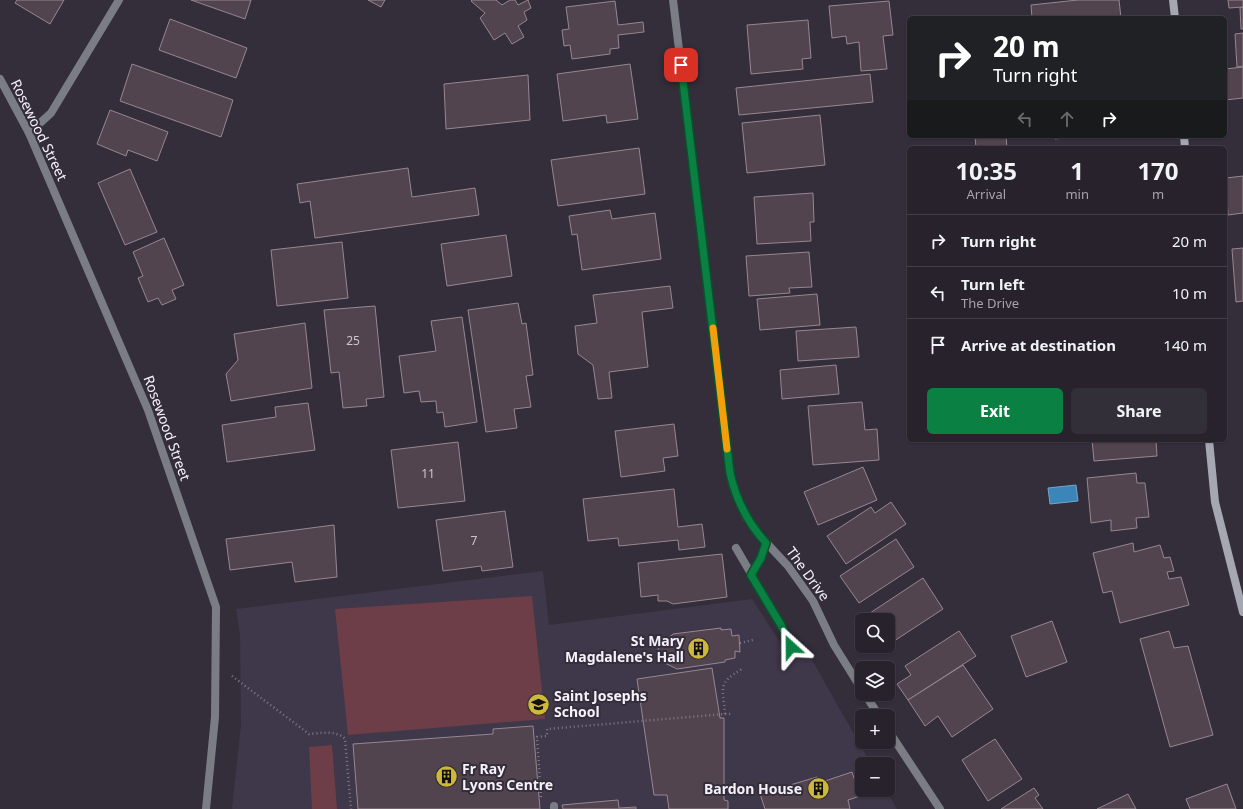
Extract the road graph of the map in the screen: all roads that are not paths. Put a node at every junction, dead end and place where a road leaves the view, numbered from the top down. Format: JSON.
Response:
{"nodes":[{"id":1,"x":119,"y":0,"type":"edge"},
{"id":2,"x":673,"y":0,"type":"edge"},
{"id":3,"x":1173,"y":0,"type":"edge"},
{"id":4,"x":1175,"y":16,"type":"edge"},
{"id":5,"x":0,"y":79,"type":"edge"},
{"id":6,"x":29,"y":133,"type":"junction"},
{"id":7,"x":1209,"y":442,"type":"edge"},
{"id":8,"x":766,"y":543,"type":"junction"},
{"id":9,"x":736,"y":548,"type":"dead end"},
{"id":10,"x":751,"y":575,"type":"junction"},
{"id":11,"x":1243,"y":612,"type":"edge"},
{"id":12,"x":791,"y":647,"type":"dead end"},
{"id":13,"x":855,"y":679,"type":"edge"},
{"id":14,"x":895,"y":741,"type":"edge"},
{"id":15,"x":206,"y":809,"type":"edge"},
{"id":16,"x":940,"y":809,"type":"edge"}],
"edges":[{"from":1,"to":6,"type":"street"},
{"from":2,"to":8,"type":"street","name":"The Drive"},
{"from":3,"to":4,"type":"main road"},
{"from":5,"to":6,"type":"street","name":"Rosewood Street"},
{"from":6,"to":15,"type":"street","name":"Rosewood Street"},
{"from":7,"to":11,"type":"main road"},
{"from":8,"to":10,"type":"street"},
{"from":8,"to":13,"type":"street","name":"The Drive"},
{"from":9,"to":10,"type":"street"},
{"from":10,"to":12,"type":"street"},
{"from":14,"to":16,"type":"street"}]}
